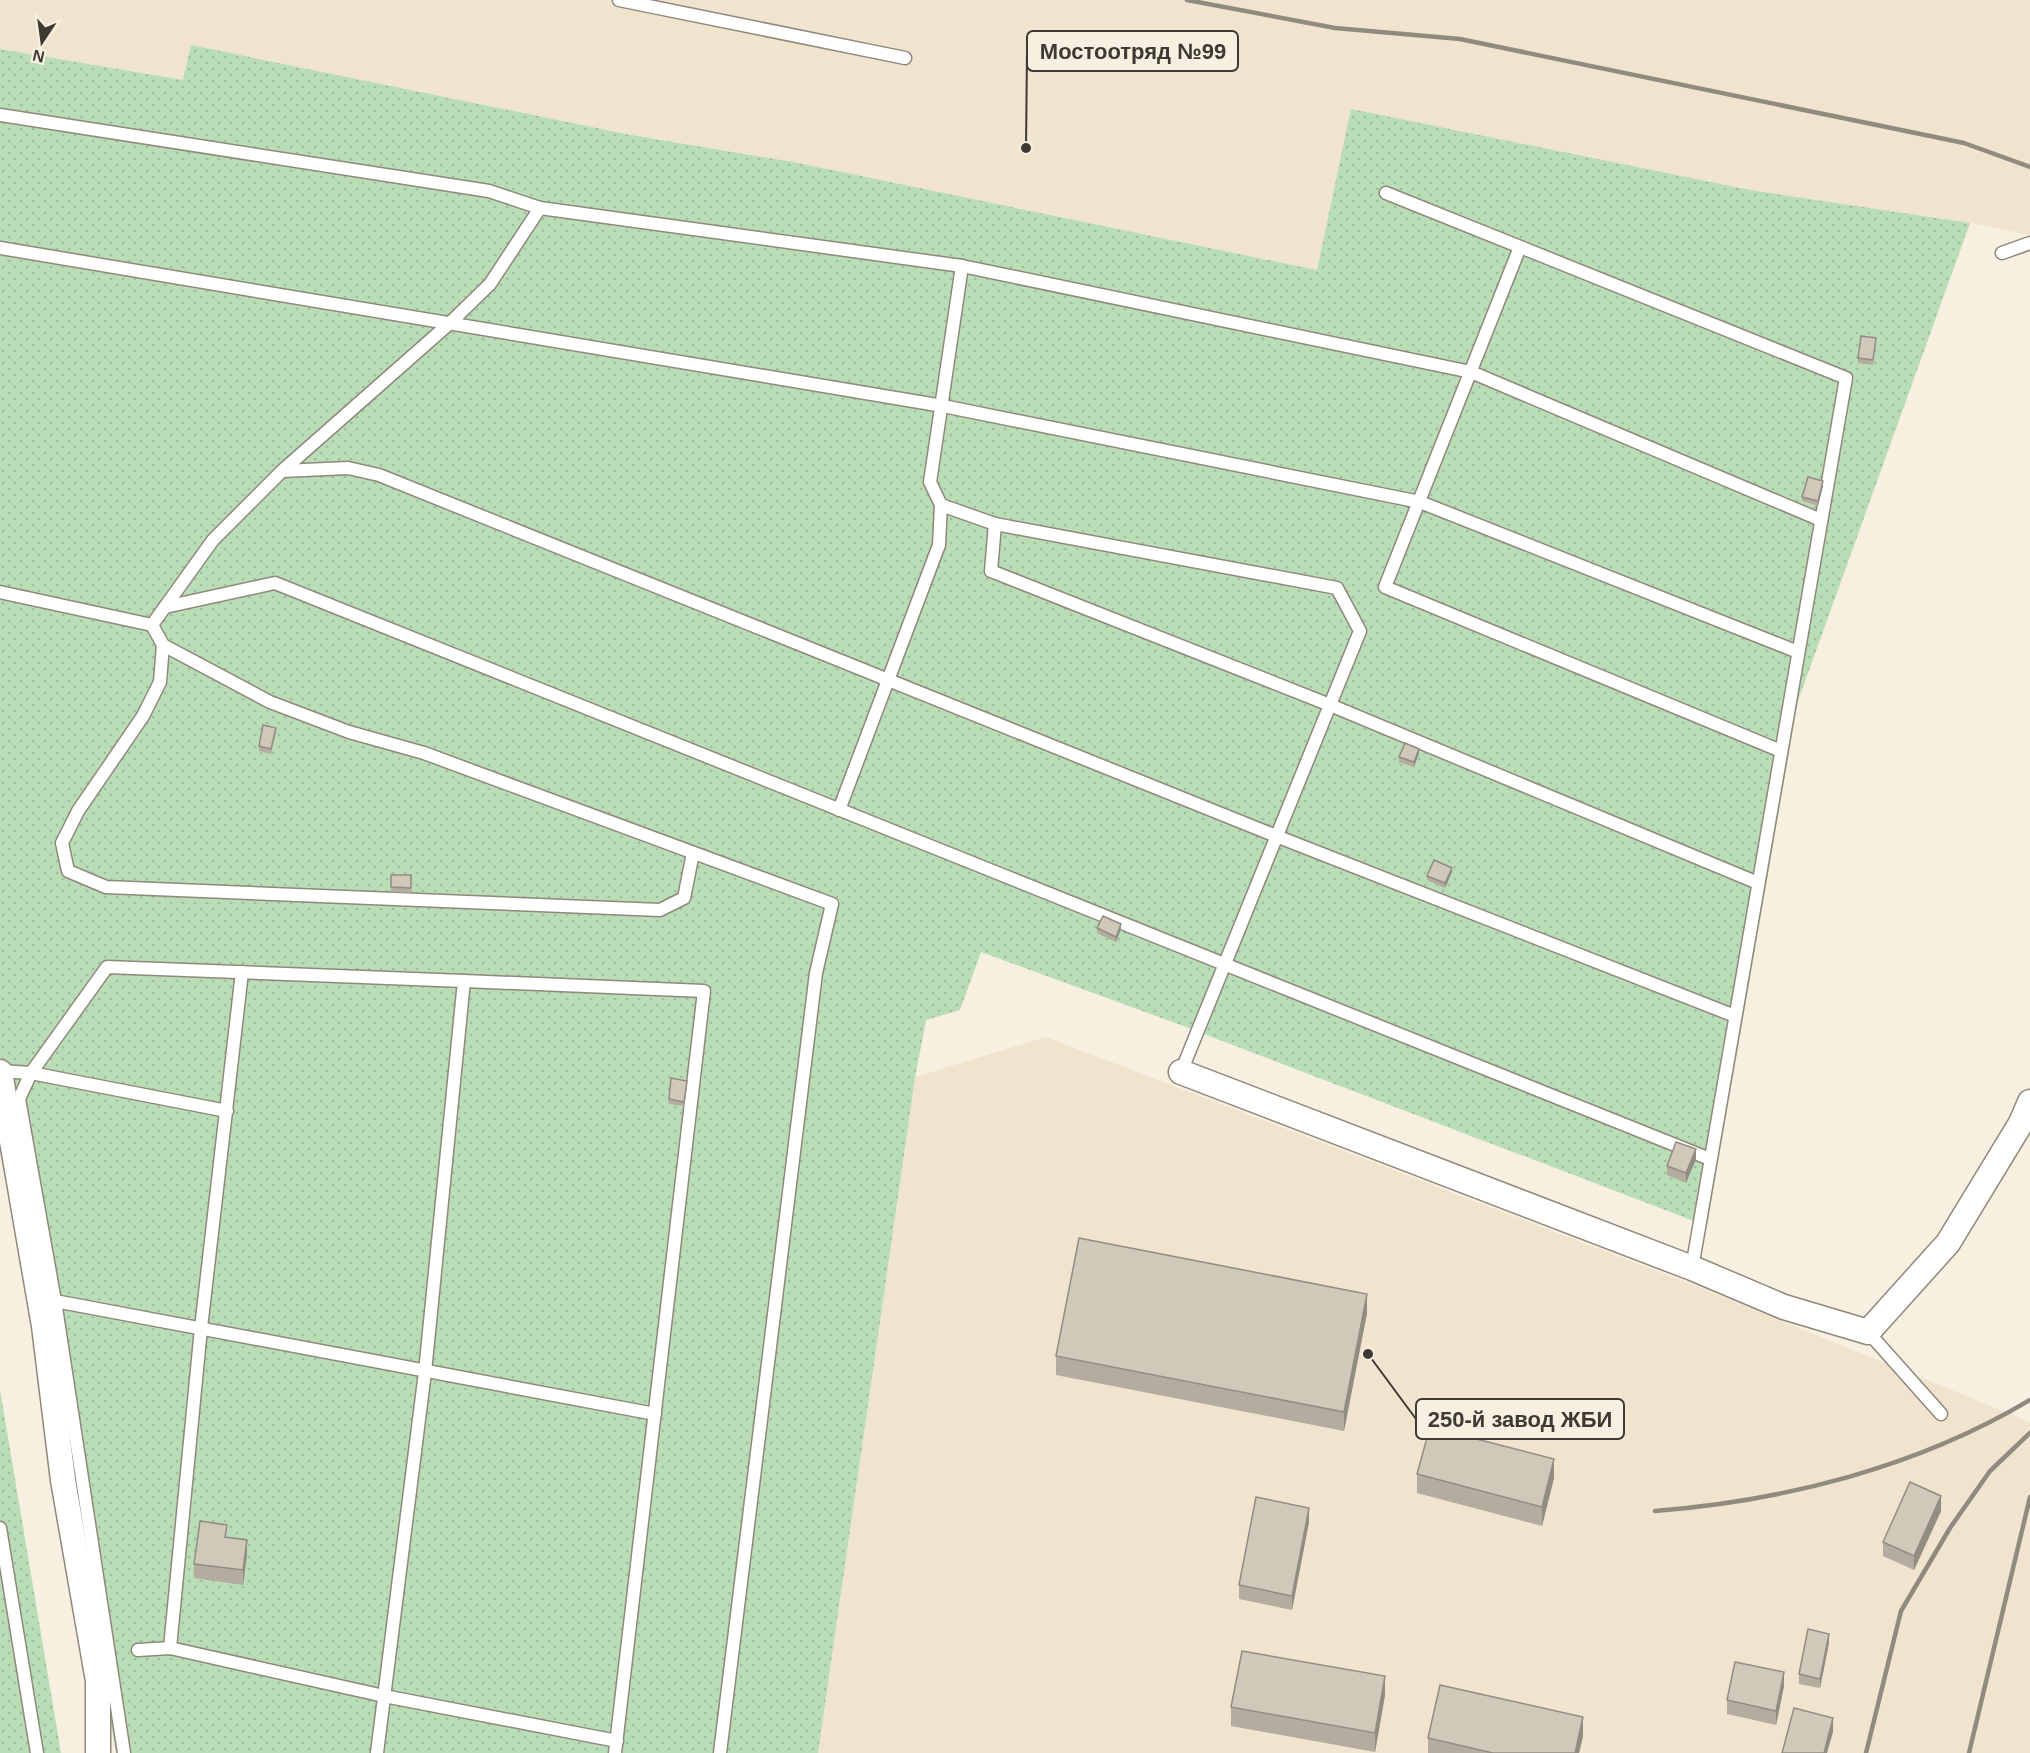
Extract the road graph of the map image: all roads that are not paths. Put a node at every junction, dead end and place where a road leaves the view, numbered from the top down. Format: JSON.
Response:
{"nodes":[{"id":1,"x":618,"y":0,"type":"edge"},
{"id":2,"x":905,"y":58,"type":"dead end"},
{"id":3,"x":0,"y":115,"type":"edge"},
{"id":4,"x":1386,"y":194,"type":"dead end"},
{"id":5,"x":540,"y":208,"type":"junction"},
{"id":6,"x":2030,"y":243,"type":"edge"},
{"id":7,"x":1520,"y":247,"type":"junction"},
{"id":8,"x":0,"y":248,"type":"edge"},
{"id":9,"x":2002,"y":253,"type":"dead end"},
{"id":10,"x":962,"y":266,"type":"junction"},
{"id":11,"x":451,"y":322,"type":"junction"},
{"id":12,"x":1471,"y":372,"type":"junction"},
{"id":13,"x":943,"y":406,"type":"junction"},
{"id":14,"x":282,"y":471,"type":"junction"},
{"id":15,"x":1420,"y":502,"type":"junction"},
{"id":16,"x":941,"y":505,"type":"junction"},
{"id":17,"x":1821,"y":520,"type":"junction"},
{"id":18,"x":995,"y":524,"type":"junction"},
{"id":19,"x":0,"y":592,"type":"edge"},
{"id":20,"x":165,"y":607,"type":"junction"},
{"id":21,"x":152,"y":625,"type":"junction"},
{"id":22,"x":163,"y":645,"type":"junction"},
{"id":23,"x":1798,"y":652,"type":"junction"},
{"id":24,"x":888,"y":680,"type":"junction"},
{"id":25,"x":1330,"y":705,"type":"junction"},
{"id":26,"x":1781,"y":751,"type":"junction"},
{"id":27,"x":838,"y":810,"type":"junction"},
{"id":28,"x":1276,"y":836,"type":"junction"},
{"id":29,"x":693,"y":853,"type":"junction"},
{"id":30,"x":1758,"y":883,"type":"junction"},
{"id":31,"x":1224,"y":965,"type":"junction"},
{"id":32,"x":242,"y":972,"type":"junction"},
{"id":33,"x":464,"y":981,"type":"junction"},
{"id":34,"x":1735,"y":1016,"type":"junction"},
{"id":35,"x":0,"y":1072,"type":"edge"},
{"id":36,"x":1181,"y":1072,"type":"joint"},
{"id":37,"x":31,"y":1073,"type":"junction"},
{"id":38,"x":2030,"y":1102,"type":"edge"},
{"id":39,"x":227,"y":1111,"type":"junction"},
{"id":40,"x":1710,"y":1159,"type":"junction"},
{"id":41,"x":1692,"y":1268,"type":"junction"},
{"id":42,"x":55,"y":1301,"type":"junction"},
{"id":43,"x":201,"y":1328,"type":"junction"},
{"id":44,"x":1868,"y":1332,"type":"junction"},
{"id":45,"x":425,"y":1372,"type":"junction"},
{"id":46,"x":655,"y":1414,"type":"junction"},
{"id":47,"x":1941,"y":1414,"type":"dead end"},
{"id":48,"x":0,"y":1528,"type":"edge"},
{"id":49,"x":170,"y":1648,"type":"junction"},
{"id":50,"x":138,"y":1650,"type":"dead end"},
{"id":51,"x":384,"y":1696,"type":"junction"},
{"id":52,"x":616,"y":1747,"type":"edge"},
{"id":53,"x":37,"y":1753,"type":"edge"},
{"id":54,"x":98,"y":1753,"type":"edge"},
{"id":55,"x":124,"y":1753,"type":"edge"},
{"id":56,"x":377,"y":1753,"type":"edge"},
{"id":57,"x":720,"y":1753,"type":"edge"}],
"edges":[{"from":1,"to":2,"type":"lane"},
{"from":3,"to":5,"type":"lane"},
{"from":4,"to":7,"type":"lane"},
{"from":5,"to":10,"type":"lane"},
{"from":5,"to":11,"type":"lane"},
{"from":6,"to":9,"type":"lane"},
{"from":7,"to":12,"type":"lane"},
{"from":7,"to":17,"type":"lane"},
{"from":8,"to":11,"type":"lane"},
{"from":10,"to":12,"type":"lane"},
{"from":10,"to":13,"type":"lane"},
{"from":11,"to":13,"type":"lane"},
{"from":11,"to":14,"type":"lane"},
{"from":12,"to":15,"type":"lane"},
{"from":12,"to":17,"type":"lane"},
{"from":13,"to":15,"type":"lane"},
{"from":13,"to":16,"type":"lane"},
{"from":14,"to":20,"type":"lane"},
{"from":14,"to":24,"type":"lane"},
{"from":15,"to":23,"type":"lane"},
{"from":15,"to":26,"type":"lane"},
{"from":16,"to":18,"type":"lane"},
{"from":16,"to":24,"type":"lane"},
{"from":17,"to":23,"type":"lane"},
{"from":18,"to":25,"type":"lane"},
{"from":18,"to":25,"type":"lane"},
{"from":19,"to":21,"type":"lane"},
{"from":20,"to":21,"type":"lane"},
{"from":20,"to":27,"type":"lane"},
{"from":21,"to":22,"type":"lane"},
{"from":22,"to":29,"type":"lane"},
{"from":22,"to":29,"type":"lane"},
{"from":23,"to":26,"type":"lane"},
{"from":24,"to":27,"type":"lane"},
{"from":24,"to":28,"type":"lane"},
{"from":25,"to":28,"type":"lane"},
{"from":25,"to":30,"type":"lane"},
{"from":26,"to":30,"type":"lane"},
{"from":27,"to":31,"type":"lane"},
{"from":28,"to":31,"type":"lane"},
{"from":28,"to":34,"type":"lane"},
{"from":29,"to":57,"type":"lane"},
{"from":30,"to":34,"type":"lane"},
{"from":31,"to":36,"type":"lane"},
{"from":31,"to":40,"type":"lane"},
{"from":32,"to":33,"type":"lane"},
{"from":32,"to":37,"type":"lane"},
{"from":32,"to":39,"type":"lane"},
{"from":33,"to":45,"type":"lane"},
{"from":33,"to":46,"type":"lane"},
{"from":34,"to":40,"type":"lane"},
{"from":35,"to":37,"type":"lane"},
{"from":35,"to":54,"type":"street"},
{"from":36,"to":41,"type":"street"},
{"from":37,"to":39,"type":"lane"},
{"from":37,"to":42,"type":"lane"},
{"from":38,"to":44,"type":"street"},
{"from":39,"to":43,"type":"lane"},
{"from":40,"to":41,"type":"lane"},
{"from":41,"to":44,"type":"street"},
{"from":42,"to":43,"type":"lane"},
{"from":42,"to":55,"type":"lane"},
{"from":43,"to":45,"type":"lane"},
{"from":43,"to":49,"type":"lane"},
{"from":44,"to":47,"type":"lane"},
{"from":45,"to":46,"type":"lane"},
{"from":45,"to":51,"type":"lane"},
{"from":46,"to":52,"type":"lane"},
{"from":48,"to":53,"type":"lane"},
{"from":49,"to":50,"type":"lane"},
{"from":49,"to":51,"type":"lane"},
{"from":51,"to":52,"type":"lane"},
{"from":51,"to":56,"type":"lane"}]}
